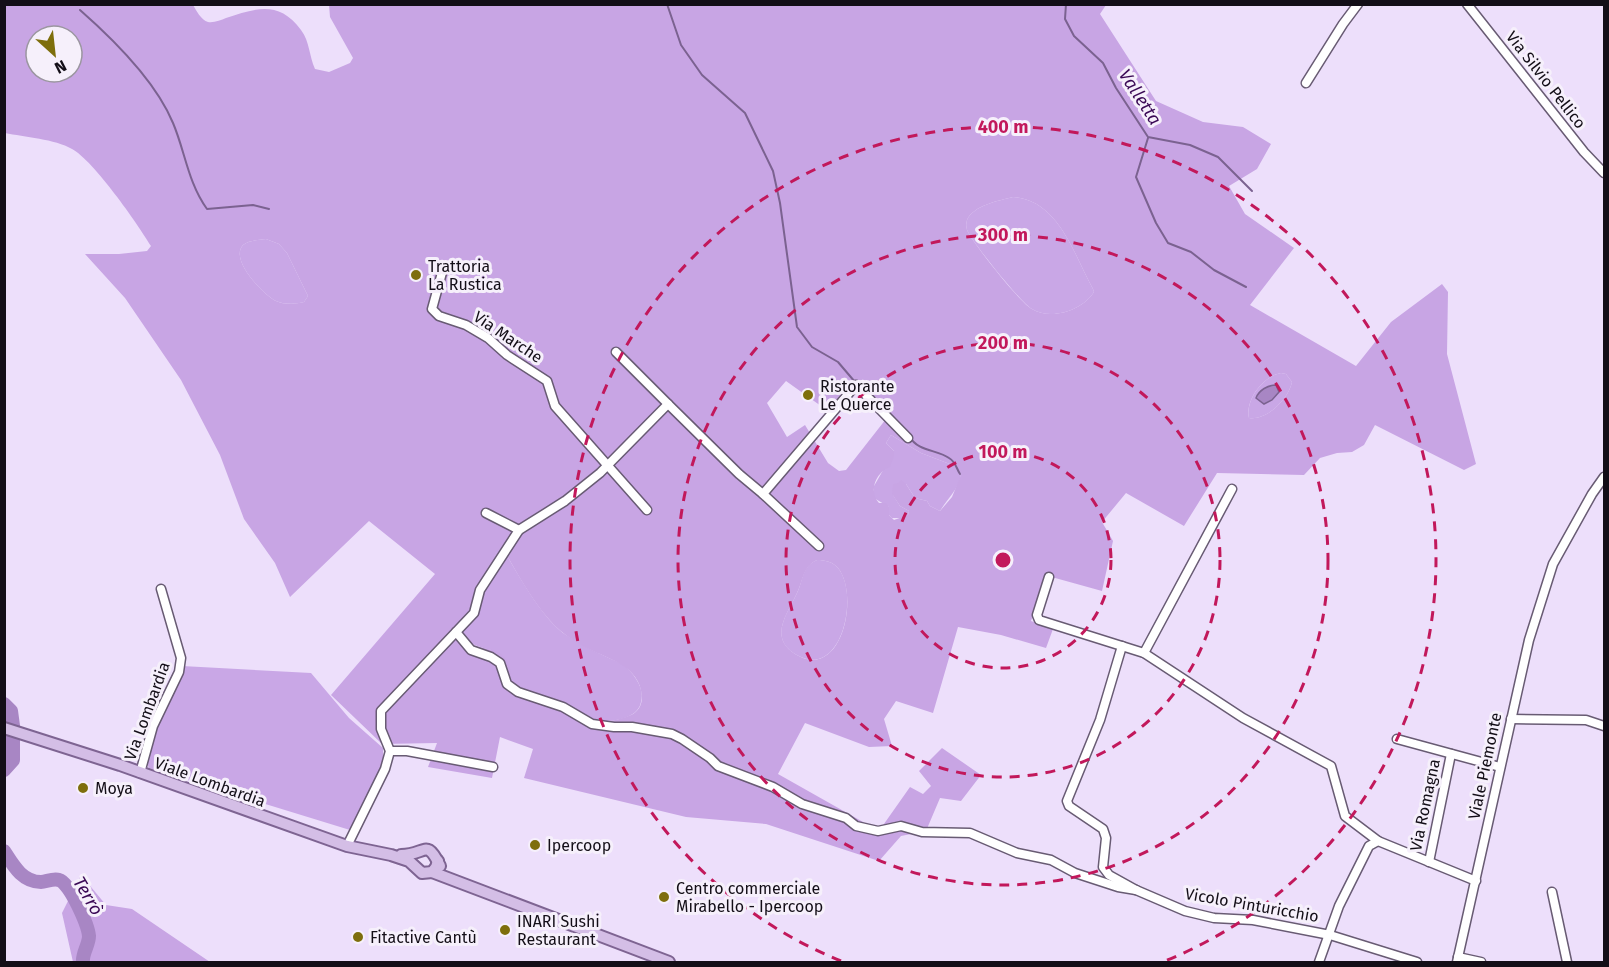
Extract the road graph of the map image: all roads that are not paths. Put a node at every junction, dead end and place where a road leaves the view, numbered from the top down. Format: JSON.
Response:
{"nodes":[{"id":1,"x":1358,"y":4,"type":"edge"},
{"id":2,"x":1467,"y":4,"type":"edge"},
{"id":3,"x":1306,"y":84,"type":"dead end"},
{"id":4,"x":1605,"y":173,"type":"edge"},
{"id":5,"x":440,"y":267,"type":"dead end"},
{"id":6,"x":616,"y":352,"type":"dead end"},
{"id":7,"x":668,"y":404,"type":"junction"},
{"id":8,"x":908,"y":438,"type":"dead end"},
{"id":9,"x":606,"y":465,"type":"junction"},
{"id":10,"x":1605,"y":477,"type":"edge"},
{"id":11,"x":1232,"y":489,"type":"dead end"},
{"id":12,"x":763,"y":494,"type":"junction"},
{"id":13,"x":647,"y":510,"type":"dead end"},
{"id":14,"x":486,"y":513,"type":"dead end"},
{"id":15,"x":519,"y":530,"type":"junction"},
{"id":16,"x":819,"y":546,"type":"dead end"},
{"id":17,"x":1049,"y":577,"type":"dead end"},
{"id":18,"x":161,"y":589,"type":"dead end"},
{"id":19,"x":456,"y":632,"type":"junction"},
{"id":20,"x":1122,"y":646,"type":"junction"},
{"id":21,"x":1144,"y":653,"type":"junction"},
{"id":22,"x":1511,"y":719,"type":"junction"},
{"id":23,"x":1605,"y":726,"type":"edge"},
{"id":24,"x":6,"y":729,"type":"edge"},
{"id":25,"x":1397,"y":739,"type":"dead end"},
{"id":26,"x":390,"y":752,"type":"junction"},
{"id":27,"x":1451,"y":754,"type":"junction"},
{"id":28,"x":493,"y":766,"type":"dead end"},
{"id":29,"x":1500,"y":767,"type":"junction"},
{"id":30,"x":140,"y":773,"type":"junction"},
{"id":31,"x":1378,"y":841,"type":"junction"},
{"id":32,"x":347,"y":846,"type":"junction"},
{"id":33,"x":415,"y":860,"type":"junction"},
{"id":34,"x":438,"y":861,"type":"junction"},
{"id":35,"x":1429,"y":861,"type":"junction"},
{"id":36,"x":432,"y":872,"type":"junction"},
{"id":37,"x":452,"y":879,"type":"junction"},
{"id":38,"x":1476,"y":881,"type":"junction"},
{"id":39,"x":1136,"y":890,"type":"junction"},
{"id":40,"x":1552,"y":892,"type":"dead end"},
{"id":41,"x":1330,"y":935,"type":"junction"},
{"id":42,"x":1457,"y":960,"type":"edge"},
{"id":43,"x":669,"y":963,"type":"edge"},
{"id":44,"x":1318,"y":963,"type":"edge"},
{"id":45,"x":1418,"y":963,"type":"edge"},
{"id":46,"x":1481,"y":963,"type":"edge"},
{"id":47,"x":1567,"y":963,"type":"edge"}],
"edges":[{"from":1,"to":3,"type":"street"},
{"from":2,"to":4,"type":"street","name":"Via Silvio Pellico"},
{"from":5,"to":9,"type":"street","name":"Via Marche"},
{"from":6,"to":7,"type":"street"},
{"from":7,"to":9,"type":"street"},
{"from":7,"to":12,"type":"street"},
{"from":8,"to":12,"type":"street"},
{"from":9,"to":13,"type":"street","name":"Via Marche"},
{"from":9,"to":15,"type":"street"},
{"from":10,"to":22,"type":"street","name":"Viale Piemonte"},
{"from":11,"to":21,"type":"street"},
{"from":12,"to":16,"type":"street"},
{"from":14,"to":15,"type":"street"},
{"from":15,"to":19,"type":"street"},
{"from":17,"to":20,"type":"street"},
{"from":18,"to":30,"type":"street","name":"Via Lombardia"},
{"from":19,"to":26,"type":"street"},
{"from":19,"to":39,"type":"street"},
{"from":20,"to":21,"type":"street"},
{"from":20,"to":39,"type":"street"},
{"from":21,"to":31,"type":"street"},
{"from":22,"to":23,"type":"street"},
{"from":22,"to":29,"type":"street","name":"Viale Piemonte"},
{"from":24,"to":30,"type":"main road","name":"Viale Lombardia"},
{"from":25,"to":27,"type":"street"},
{"from":26,"to":28,"type":"street"},
{"from":26,"to":32,"type":"street"},
{"from":27,"to":29,"type":"street"},
{"from":27,"to":35,"type":"street","name":"Via Romagna"},
{"from":29,"to":38,"type":"street","name":"Viale Piemonte"},
{"from":30,"to":32,"type":"main road","name":"Viale Lombardia"},
{"from":31,"to":35,"type":"street"},
{"from":31,"to":41,"type":"street"},
{"from":32,"to":33,"type":"main road","name":"Viale Lombardia"},
{"from":33,"to":34,"type":"main road"},
{"from":33,"to":36,"type":"main road"},
{"from":34,"to":36,"type":"main road"},
{"from":34,"to":37,"type":"main road"},
{"from":35,"to":38,"type":"street"},
{"from":36,"to":37,"type":"main road"},
{"from":37,"to":43,"type":"main road"},
{"from":38,"to":42,"type":"street","name":"Viale Piemonte"},
{"from":39,"to":41,"type":"street","name":"Vicolo Pinturicchio"},
{"from":40,"to":47,"type":"street"},
{"from":41,"to":44,"type":"street"},
{"from":41,"to":45,"type":"street","name":"Vicolo Pinturicchio"},
{"from":42,"to":46,"type":"street"}]}
